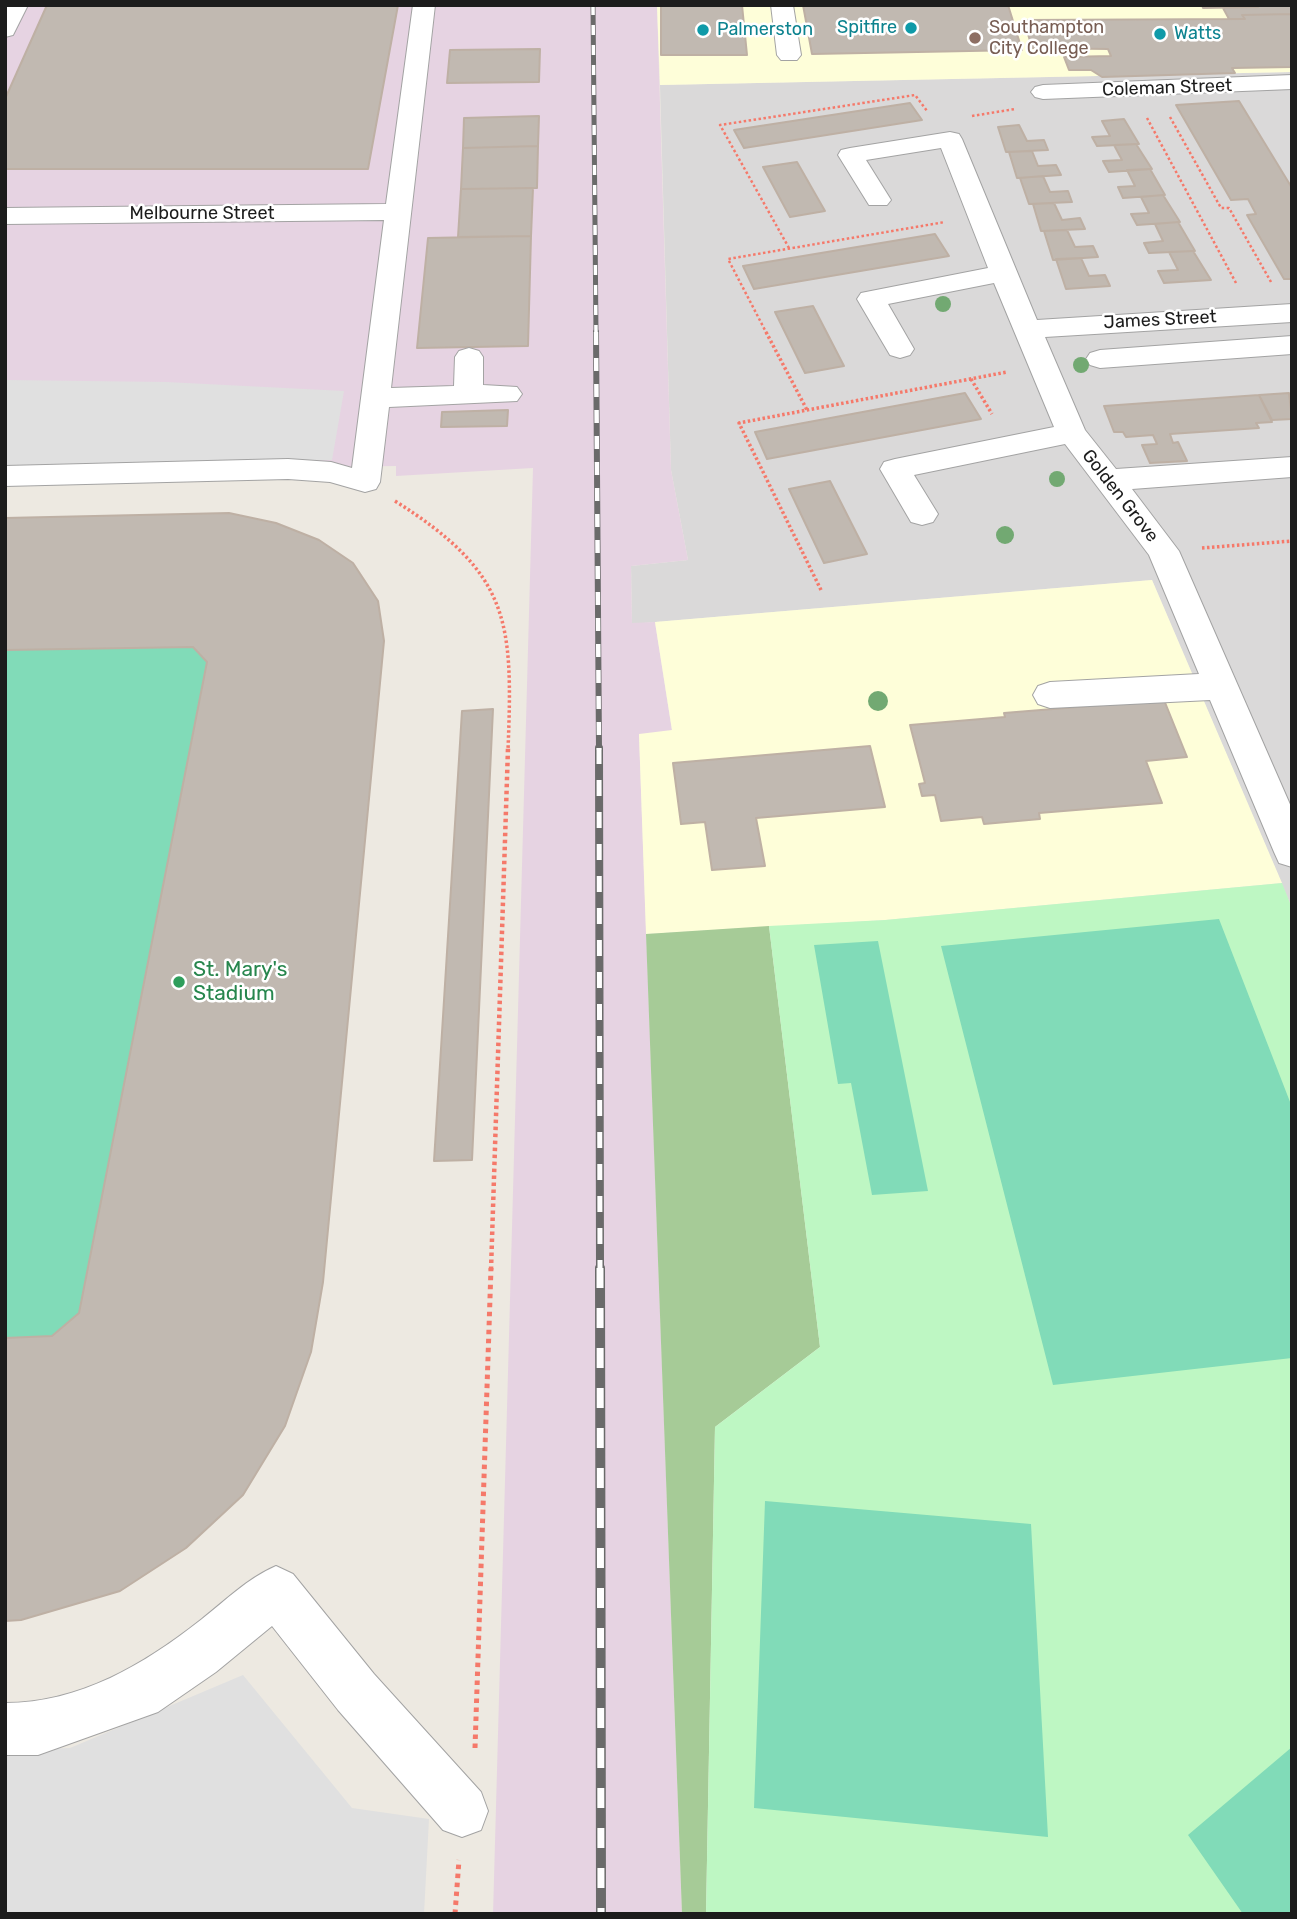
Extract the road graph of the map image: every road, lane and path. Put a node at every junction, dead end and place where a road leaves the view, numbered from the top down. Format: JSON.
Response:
{"nodes":[{"id":1,"x":18,"y":5,"type":"edge"},
{"id":2,"x":424,"y":5,"type":"edge"},
{"id":3,"x":782,"y":5,"type":"edge"},
{"id":4,"x":5,"y":30,"type":"edge"},
{"id":5,"x":789,"y":55,"type":"dead end"},
{"id":6,"x":1292,"y":82,"type":"edge"},
{"id":7,"x":1142,"y":89,"type":"junction"},
{"id":8,"x":1043,"y":92,"type":"dead end"},
{"id":9,"x":878,"y":200,"type":"dead end"},
{"id":10,"x":398,"y":212,"type":"junction"},
{"id":11,"x":5,"y":216,"type":"edge"},
{"id":12,"x":981,"y":216,"type":"junction"},
{"id":13,"x":1003,"y":273,"type":"junction"},
{"id":14,"x":1238,"y":289,"type":"junction"},
{"id":15,"x":1292,"y":313,"type":"edge"},
{"id":16,"x":1253,"y":315,"type":"junction"},
{"id":17,"x":1143,"y":320,"type":"junction"},
{"id":18,"x":1028,"y":329,"type":"junction"},
{"id":19,"x":1292,"y":345,"type":"edge"},
{"id":20,"x":900,"y":349,"type":"dead end"},
{"id":21,"x":1159,"y":355,"type":"junction"},
{"id":22,"x":469,"y":357,"type":"dead end"},
{"id":23,"x":1100,"y":359,"type":"dead end"},
{"id":24,"x":1042,"y":365,"type":"junction"},
{"id":25,"x":971,"y":379,"type":"junction"},
{"id":26,"x":507,"y":394,"type":"dead end"},
{"id":27,"x":468,"y":395,"type":"junction"},
{"id":28,"x":374,"y":406,"type":"junction"},
{"id":29,"x":807,"y":410,"type":"junction"},
{"id":30,"x":997,"y":423,"type":"dead end"},
{"id":31,"x":1072,"y":433,"type":"junction"},
{"id":32,"x":1292,"y":467,"type":"edge"},
{"id":33,"x":5,"y":475,"type":"edge"},
{"id":34,"x":1108,"y":480,"type":"junction"},
{"id":35,"x":365,"y":482,"type":"junction"},
{"id":36,"x":922,"y":514,"type":"dead end"},
{"id":37,"x":1292,"y":541,"type":"edge"},
{"id":38,"x":1163,"y":551,"type":"junction"},
{"id":39,"x":821,"y":590,"type":"dead end"},
{"id":40,"x":1222,"y":686,"type":"junction"},
{"id":41,"x":1050,"y":695,"type":"dead end"},
{"id":42,"x":1292,"y":851,"type":"edge"},
{"id":43,"x":5,"y":1729,"type":"edge"},
{"id":44,"x":462,"y":1811,"type":"joint"}],
"edges":[{"from":1,"to":4,"type":"street"},
{"from":2,"to":10,"type":"street"},
{"from":3,"to":5,"type":"street"},
{"from":6,"to":7,"type":"street","name":"Coleman Street"},
{"from":7,"to":8,"type":"street","name":"Coleman Street"},
{"from":7,"to":14,"type":"path"},
{"from":7,"to":14,"type":"path"},
{"from":9,"to":12,"type":"street","name":"Golden Grove"},
{"from":10,"to":11,"type":"street","name":"Melbourne Street"},
{"from":10,"to":28,"type":"street"},
{"from":12,"to":13,"type":"street","name":"Golden Grove"},
{"from":12,"to":29,"type":"path"},
{"from":13,"to":18,"type":"street","name":"Golden Grove"},
{"from":13,"to":20,"type":"street"},
{"from":14,"to":16,"type":"path"},
{"from":15,"to":16,"type":"street","name":"James Street"},
{"from":16,"to":17,"type":"street","name":"James Street"},
{"from":17,"to":18,"type":"street","name":"James Street"},
{"from":17,"to":21,"type":"street"},
{"from":18,"to":24,"type":"street","name":"Golden Grove"},
{"from":19,"to":21,"type":"street"},
{"from":21,"to":23,"type":"street"},
{"from":22,"to":27,"type":"street"},
{"from":24,"to":25,"type":"path"},
{"from":24,"to":31,"type":"street","name":"Golden Grove"},
{"from":25,"to":29,"type":"path"},
{"from":25,"to":30,"type":"path"},
{"from":26,"to":27,"type":"street"},
{"from":27,"to":28,"type":"street"},
{"from":28,"to":35,"type":"street"},
{"from":29,"to":39,"type":"path"},
{"from":31,"to":34,"type":"street","name":"Golden Grove"},
{"from":31,"to":36,"type":"street"},
{"from":32,"to":34,"type":"street"},
{"from":33,"to":35,"type":"street"},
{"from":34,"to":38,"type":"street","name":"Golden Grove"},
{"from":35,"to":44,"type":"path"},
{"from":37,"to":38,"type":"path"},
{"from":38,"to":40,"type":"street","name":"Golden Grove"},
{"from":40,"to":41,"type":"street"},
{"from":40,"to":42,"type":"street","name":"Golden Grove"},
{"from":43,"to":44,"type":"street"}]}
